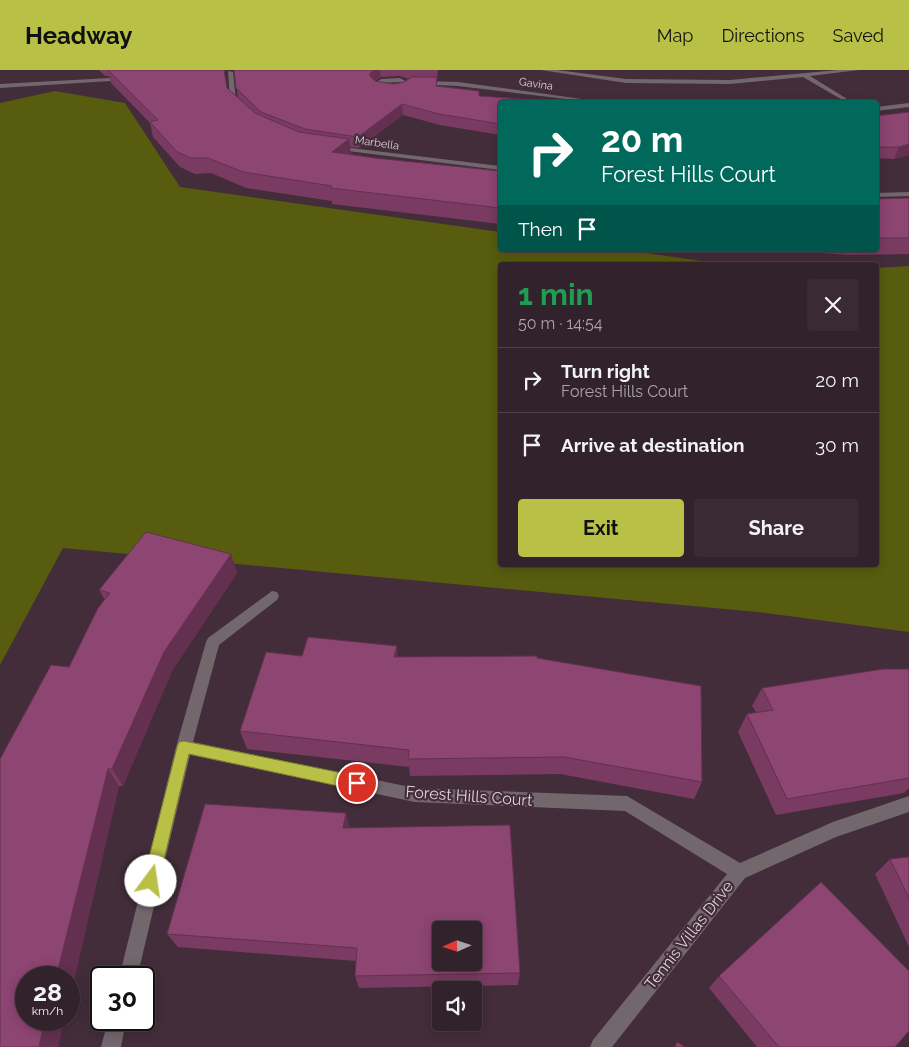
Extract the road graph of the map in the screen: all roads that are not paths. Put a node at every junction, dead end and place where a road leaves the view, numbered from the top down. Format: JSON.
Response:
{"nodes":[{"id":1,"x":544,"y":70,"type":"edge"},
{"id":2,"x":796,"y":70,"type":"edge"},
{"id":3,"x":856,"y":70,"type":"edge"},
{"id":4,"x":220,"y":72,"type":"edge"},
{"id":5,"x":806,"y":76,"type":"junction"},
{"id":6,"x":135,"y":78,"type":"edge"},
{"id":7,"x":408,"y":83,"type":"junction"},
{"id":8,"x":0,"y":86,"type":"edge"},
{"id":9,"x":585,"y":100,"type":"edge"},
{"id":10,"x":846,"y":100,"type":"edge"},
{"id":11,"x":909,"y":105,"type":"edge"},
{"id":12,"x":879,"y":109,"type":"edge"},
{"id":13,"x":246,"y":112,"type":"edge"},
{"id":14,"x":323,"y":146,"type":"edge"},
{"id":15,"x":498,"y":168,"type":"edge"},
{"id":16,"x":909,"y":194,"type":"edge"},
{"id":17,"x":879,"y":195,"type":"edge"},
{"id":18,"x":272,"y":596,"type":"dead end"},
{"id":19,"x":184,"y":747,"type":"junction"},
{"id":20,"x":909,"y":804,"type":"edge"},
{"id":21,"x":739,"y":872,"type":"junction"},
{"id":22,"x":131,"y":966,"type":"edge"},
{"id":23,"x":115,"y":1031,"type":"edge"},
{"id":24,"x":111,"y":1047,"type":"edge"},
{"id":25,"x":600,"y":1047,"type":"edge"}],
"edges":[{"from":1,"to":5,"type":"street"},
{"from":2,"to":5,"type":"street"},
{"from":3,"to":5,"type":"street"},
{"from":4,"to":13,"type":"street"},
{"from":5,"to":10,"type":"street"},
{"from":6,"to":8,"type":"street"},
{"from":7,"to":7,"type":"street","name":"Gavina"},
{"from":7,"to":9,"type":"street","name":"Gavina"},
{"from":11,"to":12,"type":"street"},
{"from":14,"to":15,"type":"street","name":"Marbella"},
{"from":16,"to":17,"type":"street"},
{"from":18,"to":19,"type":"street"},
{"from":19,"to":21,"type":"street","name":"Forest Hills Court"},
{"from":19,"to":22,"type":"street"},
{"from":20,"to":21,"type":"street","name":"Tennis Villas Drive"},
{"from":21,"to":25,"type":"street","name":"Tennis Villas Drive"},
{"from":23,"to":24,"type":"street"}]}
